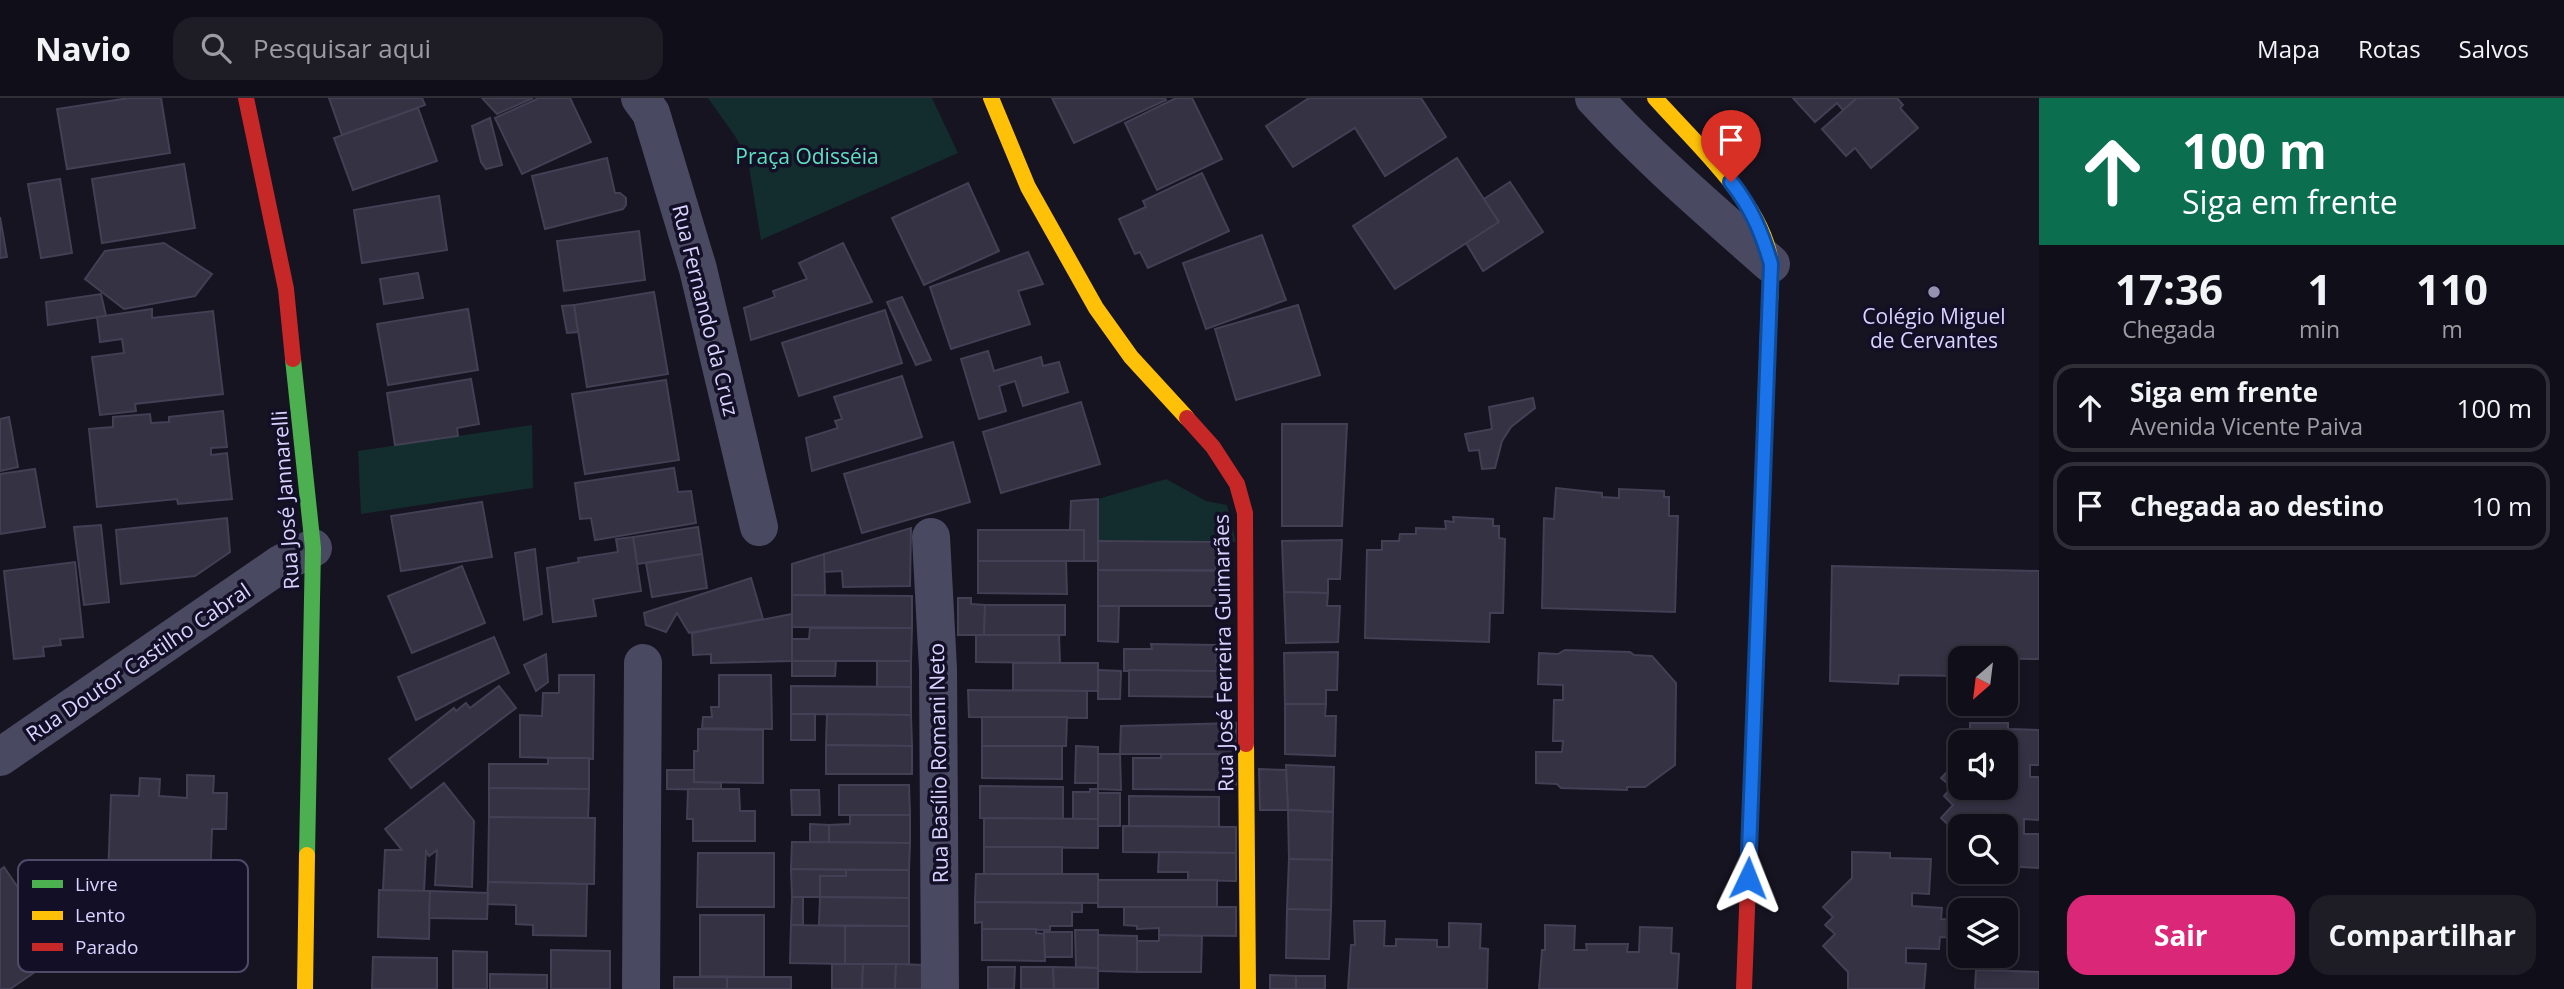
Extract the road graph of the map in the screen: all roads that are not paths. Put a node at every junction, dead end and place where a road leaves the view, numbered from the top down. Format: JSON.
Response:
{"nodes":[{"id":1,"x":246,"y":98,"type":"edge"},
{"id":2,"x":640,"y":98,"type":"edge"},
{"id":3,"x":991,"y":98,"type":"edge"},
{"id":4,"x":1594,"y":98,"type":"edge"},
{"id":5,"x":1654,"y":98,"type":"edge"},
{"id":6,"x":1771,"y":264,"type":"junction"},
{"id":7,"x":759,"y":527,"type":"dead end"},
{"id":8,"x":931,"y":537,"type":"dead end"},
{"id":9,"x":313,"y":548,"type":"junction"},
{"id":10,"x":643,"y":663,"type":"dead end"},
{"id":11,"x":0,"y":757,"type":"edge"},
{"id":12,"x":305,"y":989,"type":"edge"},
{"id":13,"x":641,"y":989,"type":"edge"},
{"id":14,"x":940,"y":989,"type":"edge"},
{"id":15,"x":1248,"y":989,"type":"edge"},
{"id":16,"x":1744,"y":989,"type":"edge"}],
"edges":[{"from":1,"to":9,"type":"street","name":"Rua José Jannarelli"},
{"from":2,"to":7,"type":"street","name":"Rua Fernando da Cruz"},
{"from":3,"to":15,"type":"street","name":"Rua José Ferreira Guimarães"},
{"from":4,"to":6,"type":"street"},
{"from":5,"to":6,"type":"street"},
{"from":6,"to":16,"type":"street"},
{"from":8,"to":14,"type":"street","name":"Rua Basílio Romani Neto"},
{"from":9,"to":11,"type":"street","name":"Rua Doutor Castilho Cabral"},
{"from":9,"to":12,"type":"street","name":"Rua José Jannarelli"},
{"from":10,"to":13,"type":"street"}]}
